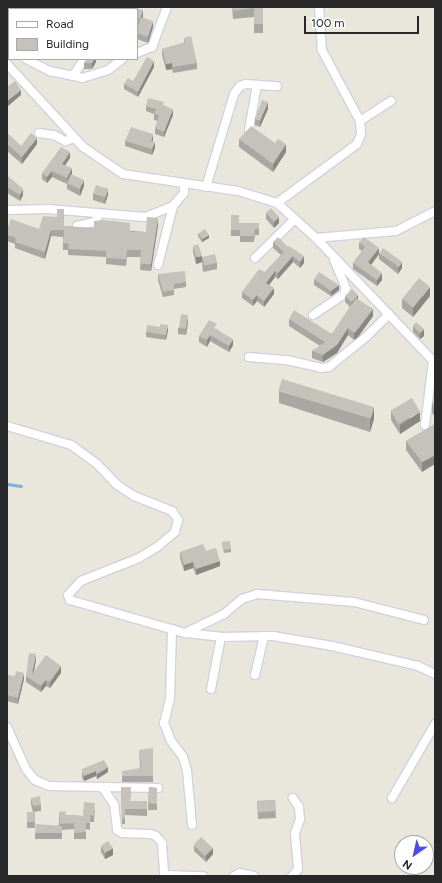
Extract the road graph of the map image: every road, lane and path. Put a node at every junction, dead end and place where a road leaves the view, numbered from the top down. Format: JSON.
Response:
{"nodes":[{"id":1,"x":167,"y":7,"type":"edge"},
{"id":2,"x":319,"y":7,"type":"edge"},
{"id":3,"x":138,"y":53,"type":"edge"},
{"id":4,"x":28,"y":60,"type":"edge"},
{"id":5,"x":83,"y":60,"type":"edge"},
{"id":6,"x":121,"y":60,"type":"edge"},
{"id":7,"x":7,"y":64,"type":"edge"},
{"id":8,"x":74,"y":76,"type":"junction"},
{"id":9,"x":257,"y":85,"type":"junction"},
{"id":10,"x":276,"y":86,"type":"dead end"},
{"id":11,"x":391,"y":101,"type":"dead end"},
{"id":12,"x":360,"y":121,"type":"junction"},
{"id":13,"x":249,"y":129,"type":"edge"},
{"id":14,"x":39,"y":133,"type":"dead end"},
{"id":15,"x":75,"y":138,"type":"junction"},
{"id":16,"x":184,"y":185,"type":"junction"},
{"id":17,"x":206,"y":187,"type":"junction"},
{"id":18,"x":277,"y":203,"type":"junction"},
{"id":19,"x":173,"y":206,"type":"junction"},
{"id":20,"x":7,"y":210,"type":"edge"},
{"id":21,"x":435,"y":211,"type":"edge"},
{"id":22,"x":99,"y":214,"type":"junction"},
{"id":23,"x":295,"y":219,"type":"junction"},
{"id":24,"x":77,"y":226,"type":"edge"},
{"id":25,"x":316,"y":238,"type":"junction"},
{"id":26,"x":332,"y":255,"type":"junction"},
{"id":27,"x":255,"y":258,"type":"dead end"},
{"id":28,"x":158,"y":265,"type":"dead end"},
{"id":29,"x":389,"y":314,"type":"junction"},
{"id":30,"x":313,"y":315,"type":"dead end"},
{"id":31,"x":249,"y":357,"type":"dead end"},
{"id":32,"x":434,"y":362,"type":"edge"},
{"id":33,"x":425,"y":425,"type":"dead end"},
{"id":34,"x":7,"y":426,"type":"edge"},
{"id":35,"x":424,"y":620,"type":"dead end"},
{"id":36,"x":172,"y":629,"type":"junction"},
{"id":37,"x":184,"y":633,"type":"junction"},
{"id":38,"x":264,"y":636,"type":"junction"},
{"id":39,"x":220,"y":637,"type":"junction"},
{"id":40,"x":435,"y":674,"type":"edge"},
{"id":41,"x":256,"y":675,"type":"dead end"},
{"id":42,"x":211,"y":689,"type":"dead end"},
{"id":43,"x":435,"y":724,"type":"edge"},
{"id":44,"x":7,"y":727,"type":"edge"},
{"id":45,"x":102,"y":787,"type":"junction"},
{"id":46,"x":158,"y":788,"type":"edge"},
{"id":47,"x":293,"y":798,"type":"dead end"},
{"id":48,"x":392,"y":798,"type":"dead end"},
{"id":49,"x":192,"y":825,"type":"dead end"},
{"id":50,"x":202,"y":876,"type":"edge"},
{"id":51,"x":234,"y":876,"type":"edge"},
{"id":52,"x":254,"y":876,"type":"edge"},
{"id":53,"x":292,"y":876,"type":"edge"}],
"edges":[{"from":1,"to":3,"type":"street"},
{"from":2,"to":12,"type":"street"},
{"from":4,"to":8,"type":"street"},
{"from":5,"to":8,"type":"street"},
{"from":6,"to":8,"type":"street"},
{"from":7,"to":15,"type":"street"},
{"from":9,"to":10,"type":"street"},
{"from":9,"to":13,"type":"street"},
{"from":9,"to":17,"type":"street"},
{"from":11,"to":12,"type":"street"},
{"from":12,"to":18,"type":"street"},
{"from":14,"to":15,"type":"street"},
{"from":15,"to":16,"type":"street"},
{"from":16,"to":17,"type":"street"},
{"from":16,"to":19,"type":"street"},
{"from":17,"to":18,"type":"street"},
{"from":18,"to":23,"type":"street"},
{"from":19,"to":22,"type":"street"},
{"from":19,"to":28,"type":"street"},
{"from":20,"to":22,"type":"street"},
{"from":21,"to":25,"type":"street"},
{"from":22,"to":24,"type":"street"},
{"from":23,"to":25,"type":"street"},
{"from":23,"to":27,"type":"street"},
{"from":25,"to":26,"type":"street"},
{"from":26,"to":29,"type":"street"},
{"from":26,"to":30,"type":"street"},
{"from":29,"to":31,"type":"street"},
{"from":29,"to":32,"type":"street"},
{"from":32,"to":33,"type":"street"},
{"from":34,"to":36,"type":"street"},
{"from":35,"to":37,"type":"street"},
{"from":36,"to":37,"type":"street"},
{"from":36,"to":49,"type":"street"},
{"from":37,"to":39,"type":"street"},
{"from":38,"to":39,"type":"street"},
{"from":38,"to":40,"type":"street"},
{"from":38,"to":41,"type":"street"},
{"from":39,"to":42,"type":"street"},
{"from":43,"to":48,"type":"street"},
{"from":44,"to":45,"type":"street"},
{"from":45,"to":46,"type":"street"},
{"from":45,"to":50,"type":"street"},
{"from":47,"to":53,"type":"street"},
{"from":51,"to":52,"type":"street"}]}
